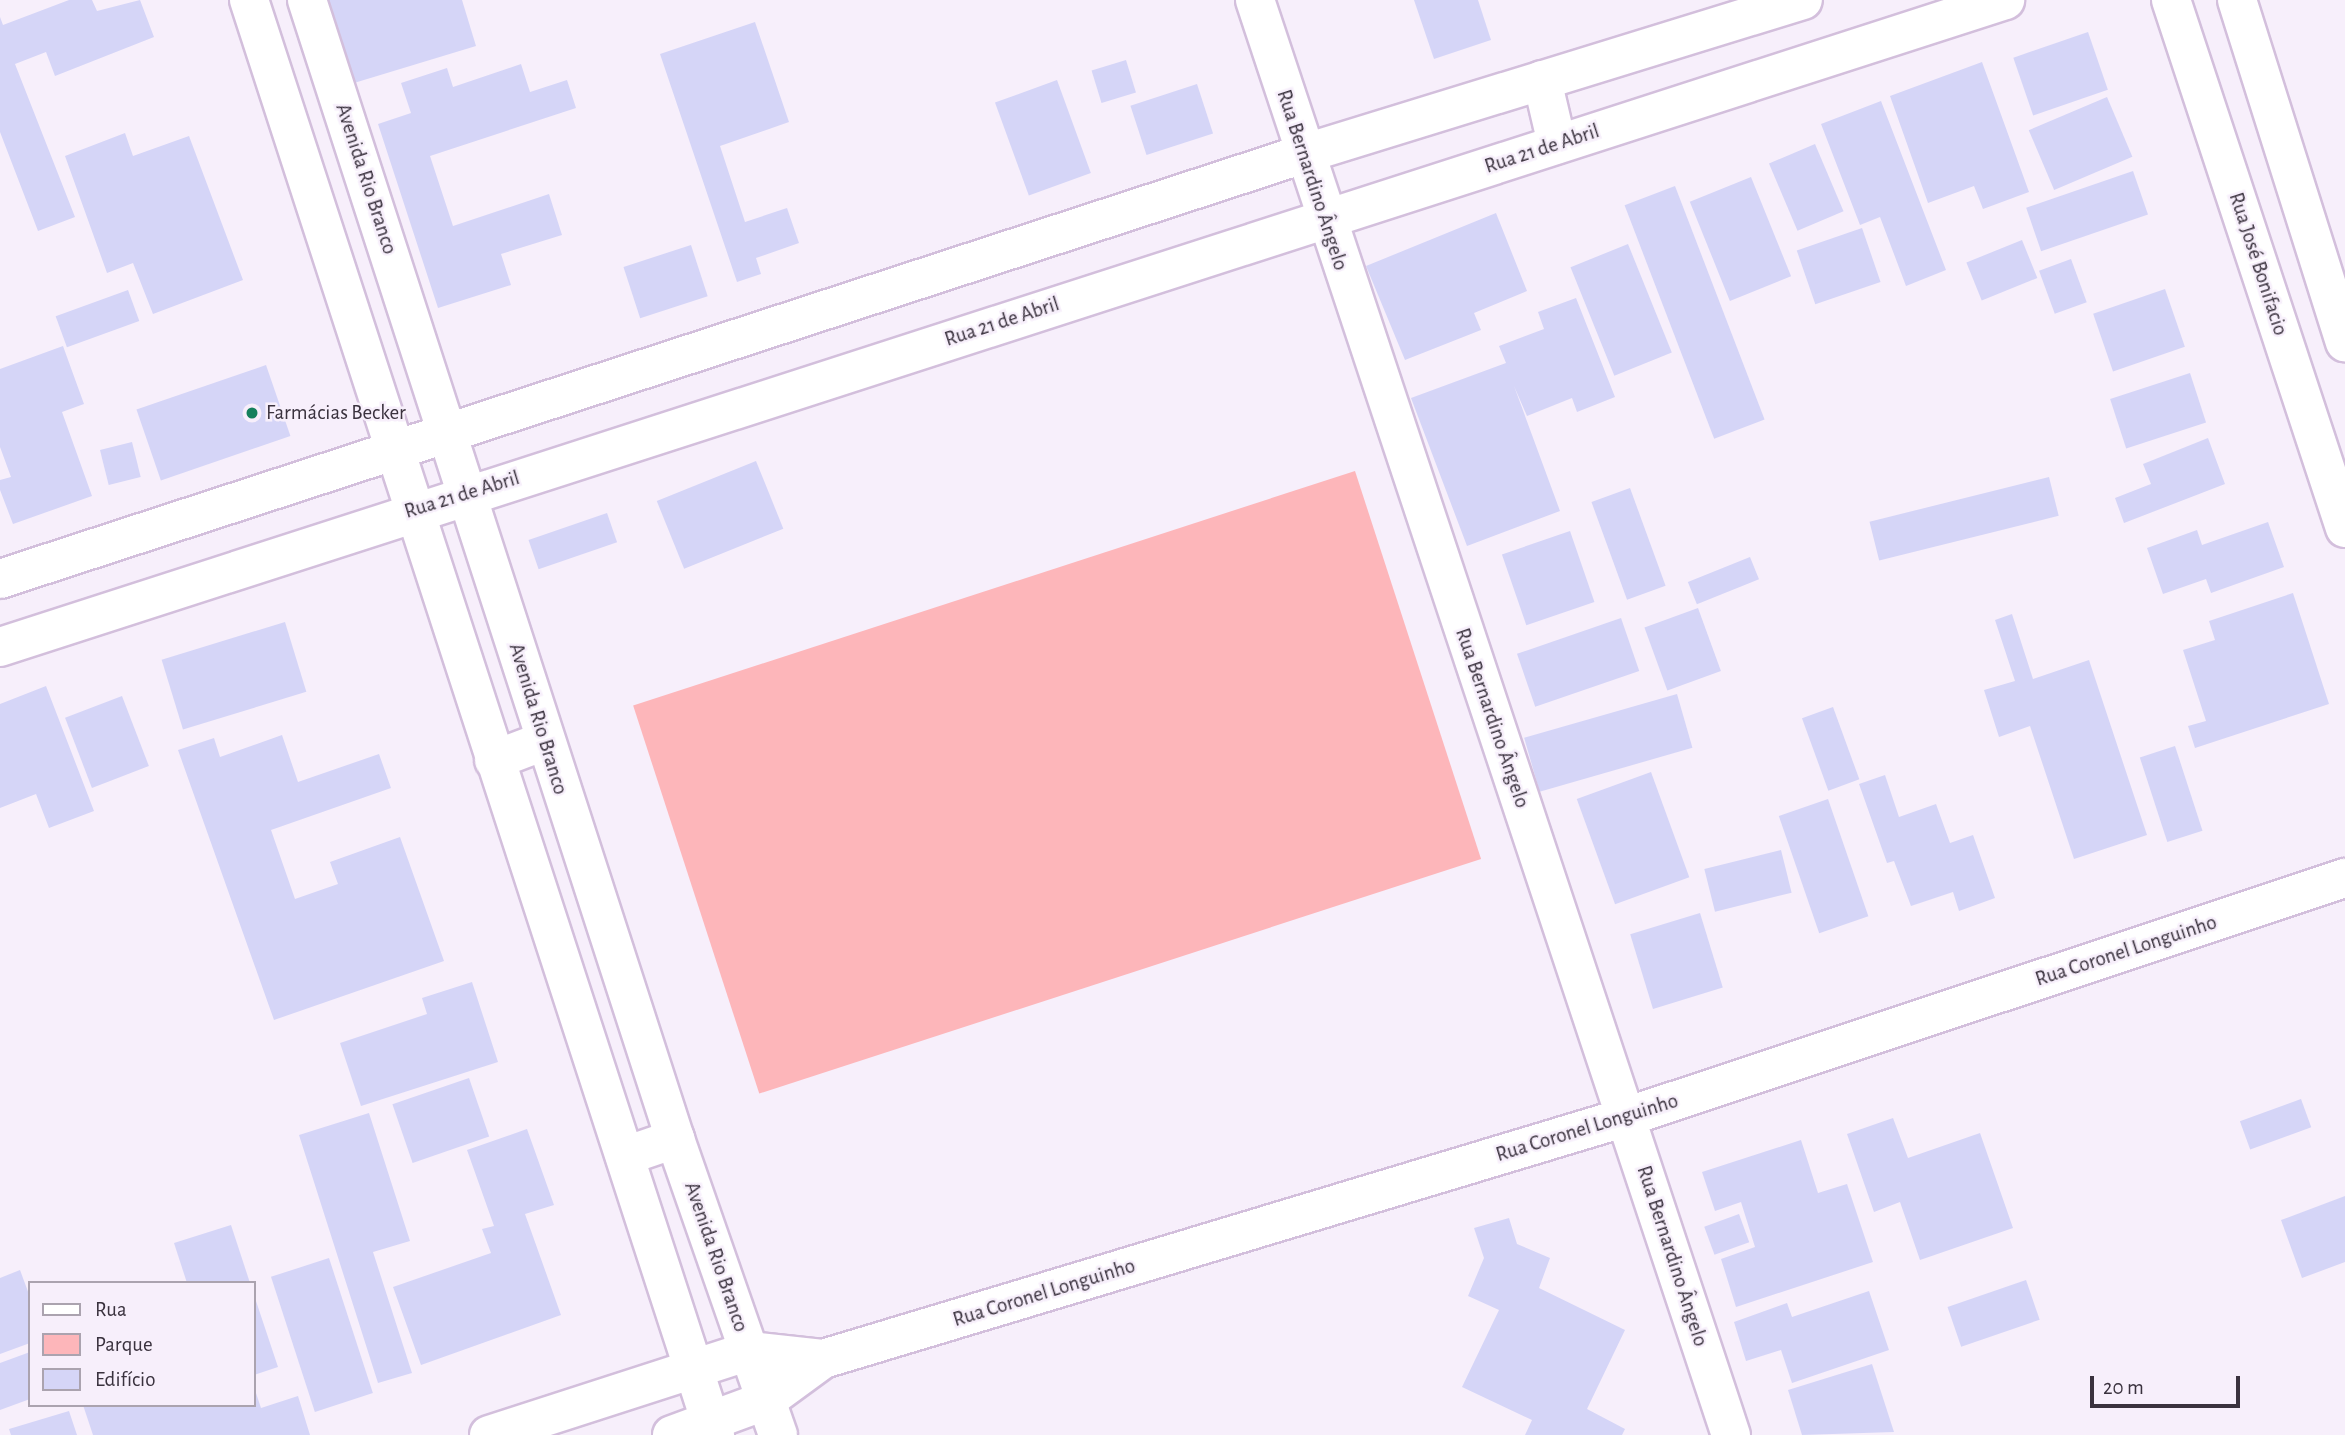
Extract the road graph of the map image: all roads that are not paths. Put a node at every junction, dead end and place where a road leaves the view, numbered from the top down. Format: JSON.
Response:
{"nodes":[{"id":1,"x":1255,"y":0,"type":"edge"},
{"id":2,"x":1803,"y":0,"type":"edge"},
{"id":3,"x":2004,"y":0,"type":"edge"},
{"id":4,"x":2171,"y":0,"type":"edge"},
{"id":5,"x":2237,"y":0,"type":"edge"},
{"id":6,"x":307,"y":2,"type":"edge"},
{"id":7,"x":1948,"y":8,"type":"edge"},
{"id":8,"x":252,"y":9,"type":"edge"},
{"id":9,"x":1542,"y":80,"type":"junction"},
{"id":10,"x":1557,"y":144,"type":"junction"},
{"id":11,"x":1303,"y":154,"type":"junction"},
{"id":12,"x":1324,"y":218,"type":"junction"},
{"id":13,"x":2345,"y":342,"type":"edge"},
{"id":14,"x":449,"y":429,"type":"junction"},
{"id":15,"x":395,"y":448,"type":"junction"},
{"id":16,"x":469,"y":494,"type":"junction"},
{"id":17,"x":415,"y":510,"type":"junction"},
{"id":18,"x":2345,"y":528,"type":"edge"},
{"id":19,"x":0,"y":579,"type":"edge"},
{"id":20,"x":0,"y":647,"type":"edge"},
{"id":21,"x":544,"y":741,"type":"junction"},
{"id":22,"x":494,"y":760,"type":"junction"},
{"id":23,"x":2345,"y":878,"type":"edge"},
{"id":24,"x":1626,"y":1117,"type":"junction"},
{"id":25,"x":674,"y":1139,"type":"junction"},
{"id":26,"x":625,"y":1156,"type":"junction"},
{"id":27,"x":749,"y":1351,"type":"junction"},
{"id":28,"x":823,"y":1359,"type":"junction"},
{"id":29,"x":695,"y":1367,"type":"junction"},
{"id":30,"x":773,"y":1417,"type":"edge"},
{"id":31,"x":713,"y":1429,"type":"edge"},
{"id":32,"x":489,"y":1435,"type":"edge"},
{"id":33,"x":672,"y":1435,"type":"edge"},
{"id":34,"x":1731,"y":1435,"type":"edge"}],
"edges":[{"from":1,"to":11,"type":"street","name":"Rua Bernardino Ângelo"},
{"from":2,"to":9,"type":"street"},
{"from":3,"to":7,"type":"street","name":"Rua 21 de Abril"},
{"from":4,"to":18,"type":"street","name":"Rua José Bonifacio"},
{"from":5,"to":13,"type":"street"},
{"from":6,"to":8,"type":"street"},
{"from":6,"to":14,"type":"street","name":"Avenida Rio Branco"},
{"from":7,"to":10,"type":"street","name":"Rua 21 de Abril"},
{"from":8,"to":15,"type":"street"},
{"from":9,"to":10,"type":"street"},
{"from":9,"to":11,"type":"street"},
{"from":10,"to":12,"type":"street","name":"Rua 21 de Abril"},
{"from":11,"to":12,"type":"street","name":"Rua Bernardino Ângelo"},
{"from":11,"to":14,"type":"street"},
{"from":12,"to":16,"type":"street","name":"Rua 21 de Abril"},
{"from":12,"to":24,"type":"street","name":"Rua Bernardino Ângelo"},
{"from":14,"to":15,"type":"street"},
{"from":14,"to":16,"type":"street","name":"Avenida Rio Branco"},
{"from":15,"to":17,"type":"street"},
{"from":15,"to":19,"type":"street"},
{"from":16,"to":17,"type":"street","name":"Rua 21 de Abril"},
{"from":16,"to":21,"type":"street","name":"Avenida Rio Branco"},
{"from":17,"to":20,"type":"street","name":"Rua 21 de Abril"},
{"from":17,"to":22,"type":"street"},
{"from":21,"to":22,"type":"street"},
{"from":21,"to":25,"type":"street","name":"Avenida Rio Branco"},
{"from":22,"to":26,"type":"street"},
{"from":23,"to":24,"type":"street","name":"Rua Coronel Longuinho"},
{"from":24,"to":28,"type":"street","name":"Rua Coronel Longuinho"},
{"from":24,"to":34,"type":"street","name":"Rua Bernardino Ângelo"},
{"from":25,"to":26,"type":"street"},
{"from":25,"to":27,"type":"street","name":"Avenida Rio Branco"},
{"from":26,"to":29,"type":"street"},
{"from":27,"to":28,"type":"street","name":"Rua Coronel Longuinho"},
{"from":27,"to":29,"type":"street","name":"Rua Coronel Longuinho"},
{"from":27,"to":30,"type":"street","name":"Avenida Rio Branco"},
{"from":28,"to":30,"type":"street","name":"Rua Coronel Longuinho"},
{"from":29,"to":31,"type":"street"},
{"from":29,"to":32,"type":"street","name":"Rua Coronel Longuinho"},
{"from":30,"to":31,"type":"street","name":"Rua Coronel Longuinho"},
{"from":31,"to":33,"type":"street","name":"Rua Coronel Longuinho"}]}
